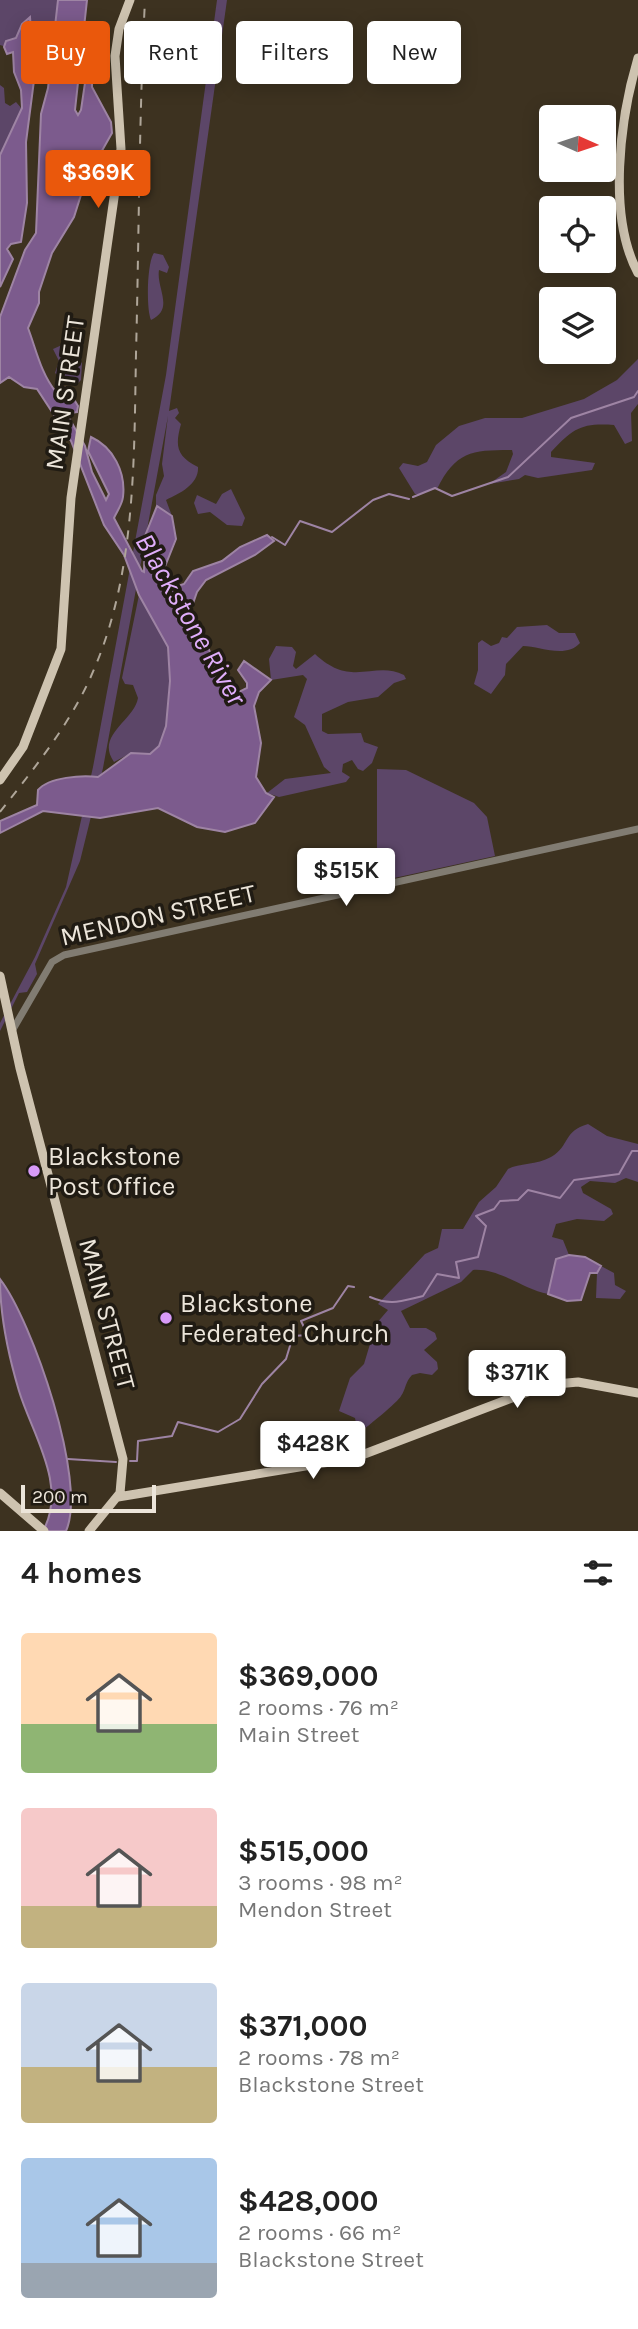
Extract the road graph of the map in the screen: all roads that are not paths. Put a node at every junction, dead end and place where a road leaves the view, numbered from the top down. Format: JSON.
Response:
{"nodes":[{"id":1,"x":130,"y":0,"type":"edge"},
{"id":2,"x":638,"y":58,"type":"edge"},
{"id":3,"x":638,"y":273,"type":"edge"},
{"id":4,"x":0,"y":780,"type":"edge"},
{"id":5,"x":638,"y":829,"type":"edge"},
{"id":6,"x":0,"y":976,"type":"edge"},
{"id":7,"x":12,"y":1031,"type":"junction"},
{"id":8,"x":638,"y":1393,"type":"edge"},
{"id":9,"x":0,"y":1493,"type":"edge"},
{"id":10,"x":118,"y":1497,"type":"junction"},
{"id":11,"x":39,"y":1529,"type":"edge"},
{"id":12,"x":89,"y":1531,"type":"edge"}],
"edges":[{"from":1,"to":4,"type":"main road","name":"MAIN STREET"},
{"from":2,"to":3,"type":"main road"},
{"from":5,"to":7,"type":"street","name":"MENDON STREET"},
{"from":6,"to":7,"type":"main road","name":"MAIN STREET"},
{"from":7,"to":10,"type":"main road","name":"MAIN STREET"},
{"from":8,"to":10,"type":"main road"},
{"from":9,"to":11,"type":"main road"},
{"from":10,"to":12,"type":"main road"}]}
